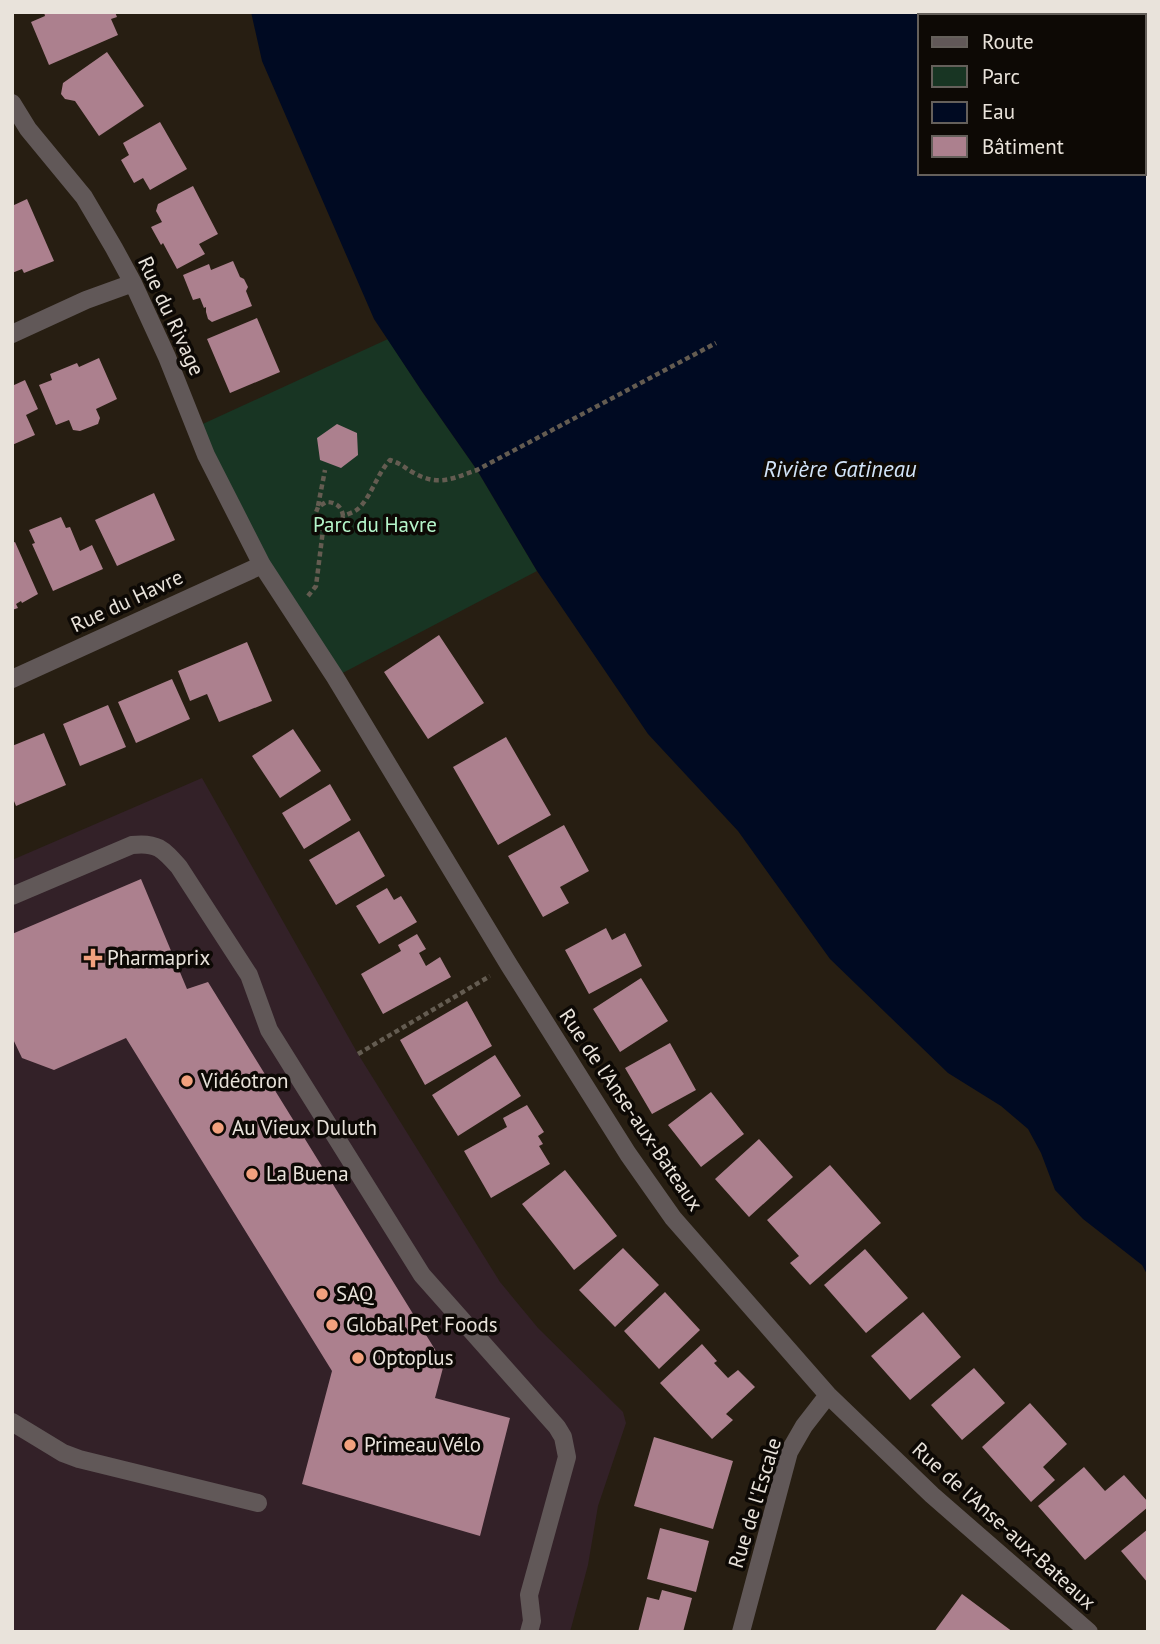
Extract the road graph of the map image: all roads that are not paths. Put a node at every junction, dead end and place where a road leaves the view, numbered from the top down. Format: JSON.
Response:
{"nodes":[{"id":1,"x":12,"y":103,"type":"edge"},
{"id":2,"x":133,"y":283,"type":"junction"},
{"id":3,"x":12,"y":334,"type":"edge"},
{"id":4,"x":262,"y":565,"type":"junction"},
{"id":5,"x":12,"y":680,"type":"edge"},
{"id":6,"x":12,"y":896,"type":"edge"},
{"id":7,"x":828,"y":1395,"type":"junction"},
{"id":8,"x":12,"y":1422,"type":"edge"},
{"id":9,"x":258,"y":1503,"type":"dead end"},
{"id":10,"x":529,"y":1632,"type":"edge"},
{"id":11,"x":741,"y":1632,"type":"edge"},
{"id":12,"x":1089,"y":1632,"type":"edge"}],
"edges":[{"from":1,"to":2,"type":"street","name":"Rue du Rivage"},
{"from":2,"to":3,"type":"street"},
{"from":2,"to":4,"type":"street","name":"Rue du Rivage"},
{"from":4,"to":5,"type":"street","name":"Rue du Havre"},
{"from":4,"to":7,"type":"street","name":"Rue de l'Anse-aux-Bateaux"},
{"from":6,"to":10,"type":"street"},
{"from":7,"to":11,"type":"street","name":"Rue de l'Escale"},
{"from":7,"to":12,"type":"street","name":"Rue de l'Anse-aux-Bateaux"},
{"from":8,"to":9,"type":"street"}]}
